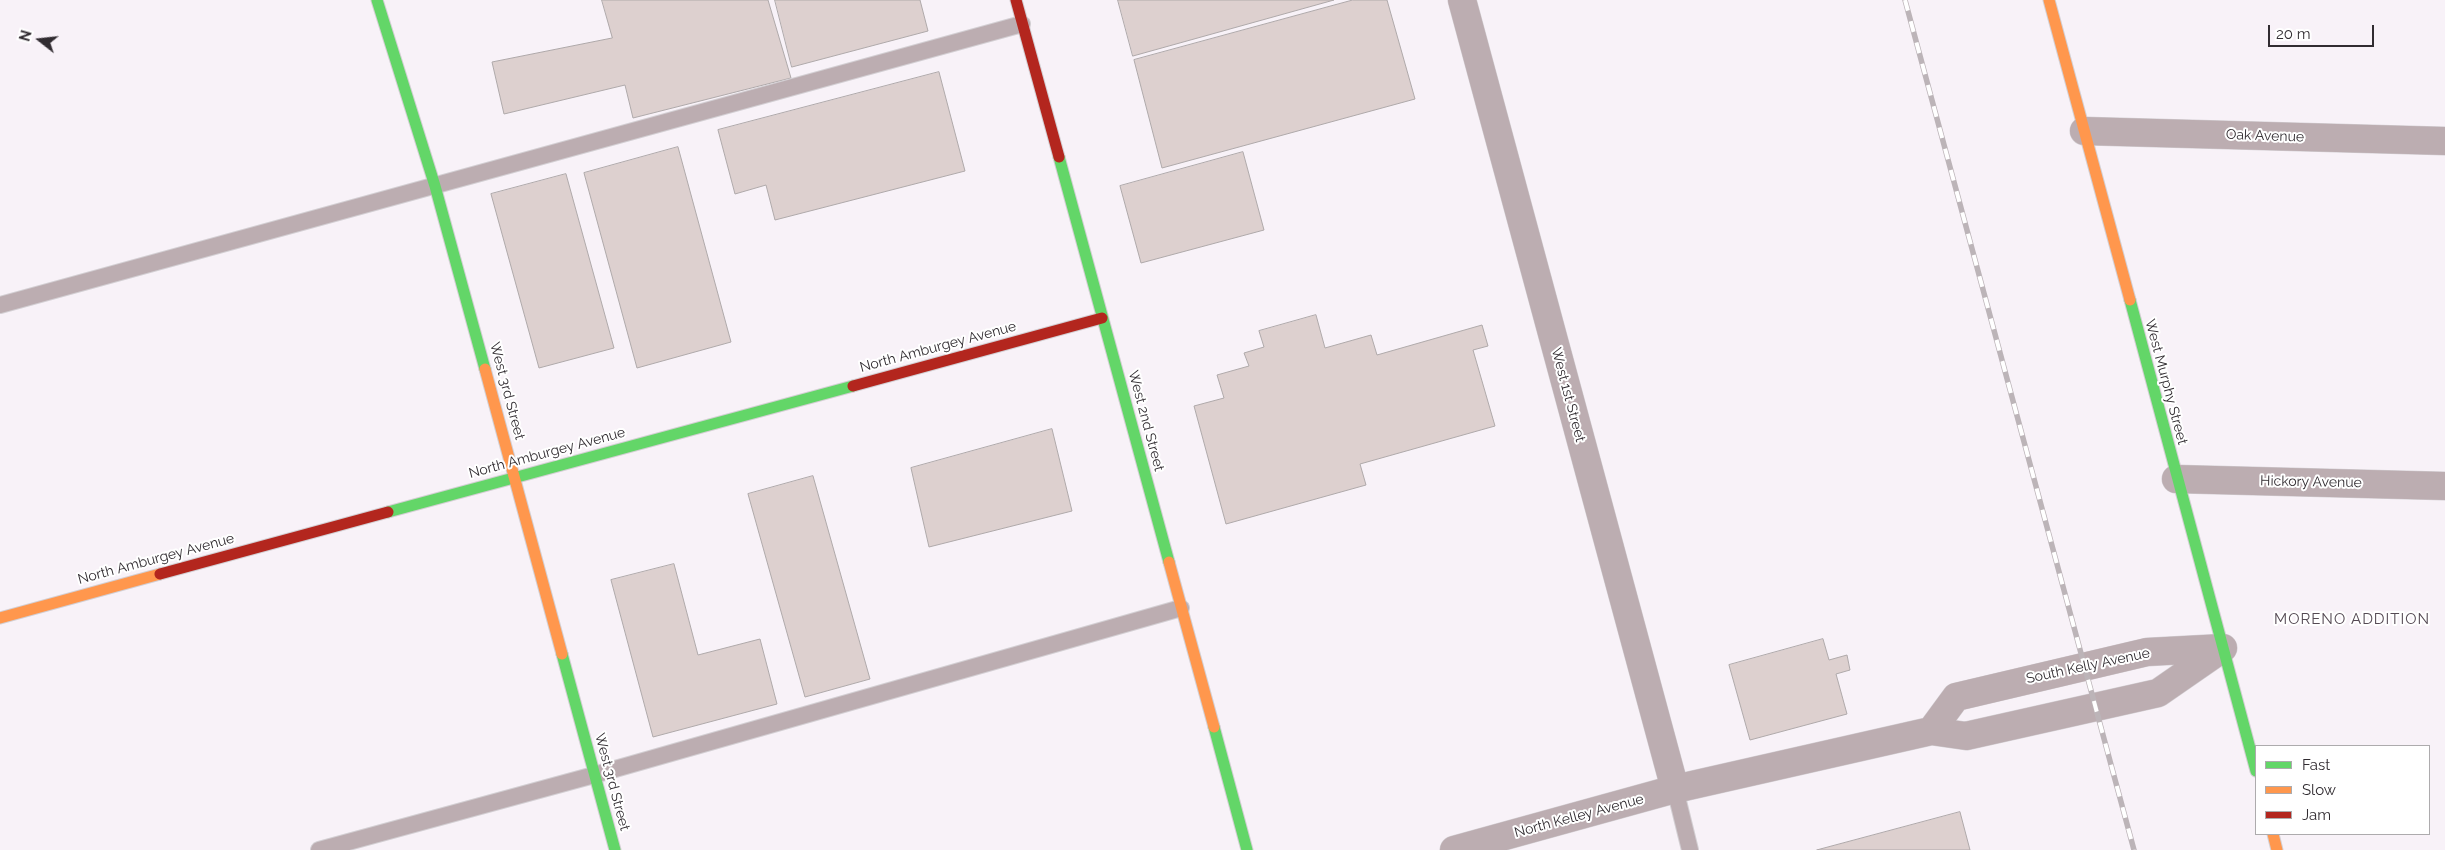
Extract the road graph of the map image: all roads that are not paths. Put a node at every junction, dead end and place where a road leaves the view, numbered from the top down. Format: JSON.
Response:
{"nodes":[{"id":1,"x":377,"y":0,"type":"edge"},
{"id":2,"x":1016,"y":0,"type":"edge"},
{"id":3,"x":1462,"y":0,"type":"edge"},
{"id":4,"x":2050,"y":0,"type":"edge"},
{"id":5,"x":1022,"y":24,"type":"junction"},
{"id":6,"x":2084,"y":131,"type":"junction"},
{"id":7,"x":2445,"y":141,"type":"edge"},
{"id":8,"x":436,"y":186,"type":"junction"},
{"id":9,"x":0,"y":305,"type":"edge"},
{"id":10,"x":1102,"y":318,"type":"junction"},
{"id":11,"x":514,"y":477,"type":"junction"},
{"id":12,"x":2176,"y":479,"type":"junction"},
{"id":13,"x":2445,"y":486,"type":"edge"},
{"id":14,"x":1181,"y":608,"type":"junction"},
{"id":15,"x":0,"y":618,"type":"edge"},
{"id":16,"x":2223,"y":648,"type":"junction"},
{"id":17,"x":1931,"y":731,"type":"junction"},
{"id":18,"x":2255,"y":767,"type":"edge"},
{"id":19,"x":594,"y":775,"type":"junction"},
{"id":20,"x":1675,"y":789,"type":"junction"},
{"id":21,"x":2273,"y":835,"type":"edge"},
{"id":22,"x":319,"y":850,"type":"edge"},
{"id":23,"x":615,"y":850,"type":"edge"},
{"id":24,"x":1247,"y":850,"type":"edge"},
{"id":25,"x":1454,"y":850,"type":"edge"},
{"id":26,"x":1690,"y":850,"type":"edge"},
{"id":27,"x":2278,"y":850,"type":"edge"}],
"edges":[{"from":1,"to":8,"type":"street","name":"West 3rd Street"},
{"from":2,"to":5,"type":"street","name":"West 2nd Street"},
{"from":3,"to":20,"type":"street","name":"West 1st Street"},
{"from":4,"to":6,"type":"street","name":"West Murphy Street"},
{"from":5,"to":8,"type":"lane"},
{"from":5,"to":10,"type":"street","name":"West 2nd Street"},
{"from":6,"to":7,"type":"street","name":"Oak Avenue"},
{"from":6,"to":12,"type":"street","name":"West Murphy Street"},
{"from":8,"to":9,"type":"lane"},
{"from":8,"to":11,"type":"street","name":"West 3rd Street"},
{"from":10,"to":11,"type":"street","name":"North Amburgey Avenue"},
{"from":10,"to":14,"type":"street","name":"West 2nd Street"},
{"from":11,"to":15,"type":"street","name":"North Amburgey Avenue"},
{"from":11,"to":19,"type":"street","name":"West 3rd Street"},
{"from":12,"to":13,"type":"street","name":"Hickory Avenue"},
{"from":12,"to":16,"type":"street","name":"West Murphy Street"},
{"from":14,"to":19,"type":"lane"},
{"from":14,"to":24,"type":"street","name":"West 2nd Street"},
{"from":16,"to":17,"type":"street"},
{"from":16,"to":17,"type":"street","name":"South Kelly Avenue"},
{"from":16,"to":18,"type":"street","name":"West Murphy Street"},
{"from":17,"to":20,"type":"street"},
{"from":19,"to":22,"type":"lane"},
{"from":19,"to":23,"type":"street","name":"West 3rd Street"},
{"from":20,"to":25,"type":"street","name":"North Kelley Avenue"},
{"from":20,"to":26,"type":"lane"},
{"from":21,"to":27,"type":"street"}]}
